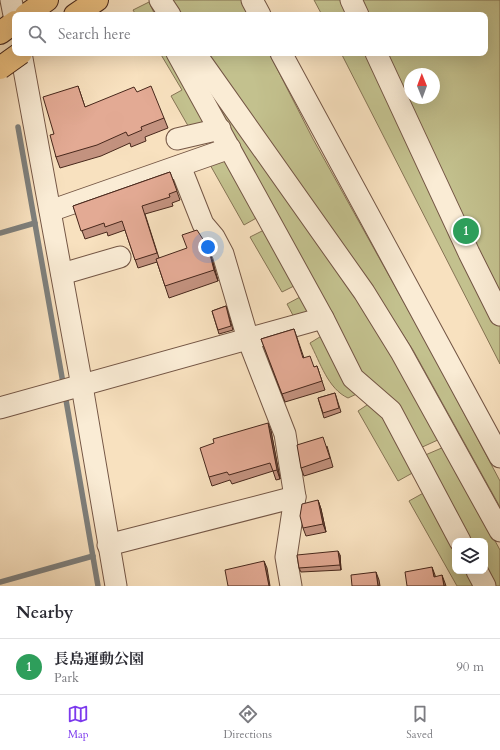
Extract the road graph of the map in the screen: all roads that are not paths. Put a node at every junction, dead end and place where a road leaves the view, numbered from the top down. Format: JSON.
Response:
{"nodes":[{"id":1,"x":11,"y":0,"type":"edge"},
{"id":2,"x":47,"y":0,"type":"edge"},
{"id":3,"x":97,"y":0,"type":"edge"},
{"id":4,"x":252,"y":0,"type":"edge"},
{"id":5,"x":351,"y":0,"type":"edge"},
{"id":6,"x":13,"y":12,"type":"edge"},
{"id":7,"x":30,"y":12,"type":"edge"},
{"id":8,"x":79,"y":12,"type":"edge"},
{"id":9,"x":258,"y":12,"type":"edge"},
{"id":10,"x":357,"y":12,"type":"edge"},
{"id":11,"x":12,"y":23,"type":"edge"},
{"id":12,"x":0,"y":33,"type":"edge"},
{"id":13,"x":17,"y":56,"type":"edge"},
{"id":14,"x":22,"y":56,"type":"edge"},
{"id":15,"x":180,"y":56,"type":"edge"},
{"id":16,"x":197,"y":56,"type":"edge"},
{"id":17,"x":283,"y":56,"type":"edge"},
{"id":18,"x":377,"y":56,"type":"edge"},
{"id":19,"x":0,"y":68,"type":"edge"},
{"id":20,"x":220,"y":129,"type":"junction"},
{"id":21,"x":177,"y":139,"type":"dead end"},
{"id":22,"x":230,"y":148,"type":"junction"},
{"id":23,"x":180,"y":166,"type":"junction"},
{"id":24,"x":50,"y":211,"type":"junction"},
{"id":25,"x":120,"y":257,"type":"dead end"},
{"id":26,"x":62,"y":274,"type":"junction"},
{"id":27,"x":500,"y":315,"type":"edge"},
{"id":28,"x":323,"y":318,"type":"junction"},
{"id":29,"x":248,"y":339,"type":"junction"},
{"id":30,"x":82,"y":386,"type":"junction"},
{"id":31,"x":0,"y":408,"type":"edge"},
{"id":32,"x":500,"y":457,"type":"edge"},
{"id":33,"x":295,"y":496,"type":"junction"},
{"id":34,"x":500,"y":531,"type":"edge"},
{"id":35,"x":458,"y":538,"type":"edge"},
{"id":36,"x":108,"y":545,"type":"junction"},
{"id":37,"x":479,"y":574,"type":"edge"},
{"id":38,"x":116,"y":586,"type":"edge"},
{"id":39,"x":291,"y":586,"type":"edge"},
{"id":40,"x":485,"y":586,"type":"edge"}],
"edges":[{"from":1,"to":6,"type":"street"},
{"from":2,"to":7,"type":"highway"},
{"from":3,"to":8,"type":"highway"},
{"from":4,"to":9,"type":"street"},
{"from":5,"to":10,"type":"street"},
{"from":11,"to":12,"type":"highway"},
{"from":13,"to":19,"type":"highway","bridge":true},
{"from":14,"to":24,"type":"street"},
{"from":15,"to":20,"type":"street"},
{"from":16,"to":34,"type":"street"},
{"from":17,"to":32,"type":"street"},
{"from":18,"to":27,"type":"street"},
{"from":20,"to":21,"type":"street"},
{"from":20,"to":22,"type":"street"},
{"from":22,"to":23,"type":"street"},
{"from":22,"to":28,"type":"street"},
{"from":23,"to":24,"type":"street"},
{"from":23,"to":29,"type":"street"},
{"from":24,"to":26,"type":"street"},
{"from":25,"to":26,"type":"street"},
{"from":26,"to":30,"type":"street"},
{"from":28,"to":29,"type":"street"},
{"from":28,"to":35,"type":"street"},
{"from":29,"to":30,"type":"street"},
{"from":29,"to":33,"type":"street"},
{"from":30,"to":31,"type":"street"},
{"from":30,"to":36,"type":"street"},
{"from":33,"to":36,"type":"street"},
{"from":33,"to":39,"type":"street"},
{"from":36,"to":38,"type":"street"},
{"from":37,"to":40,"type":"street"}]}
